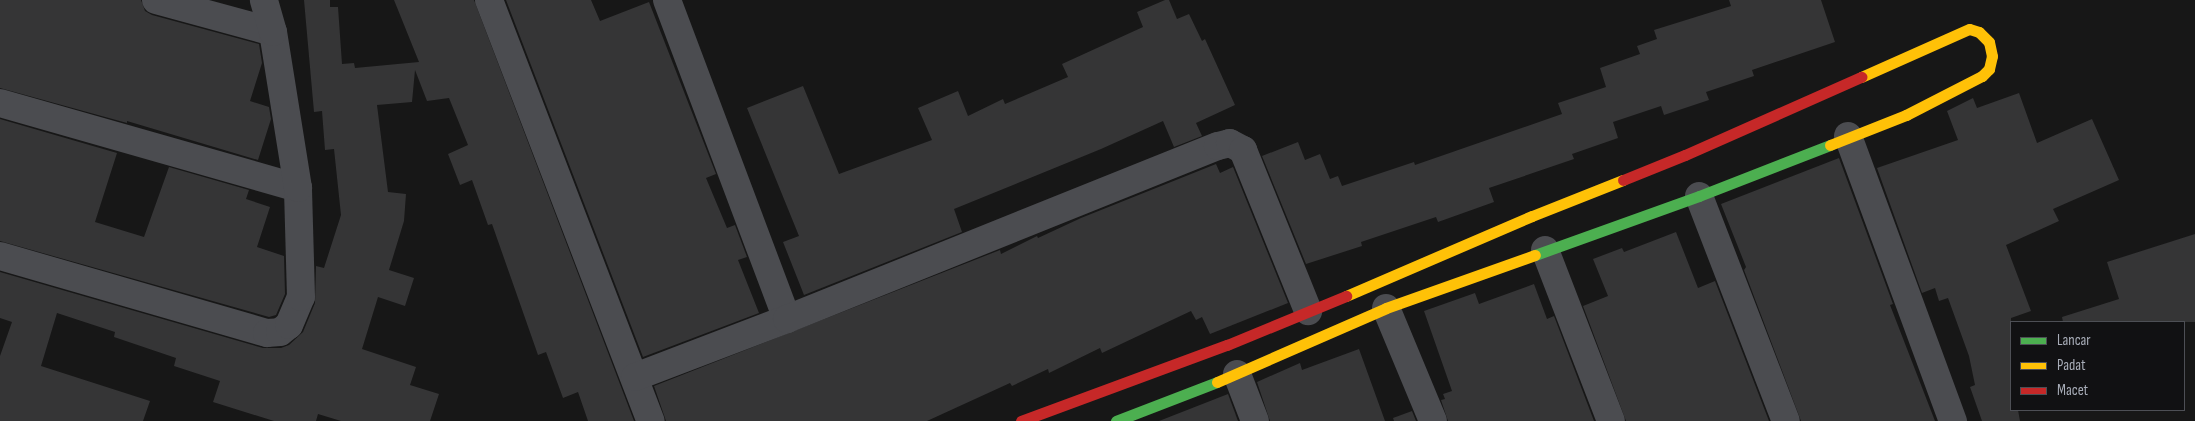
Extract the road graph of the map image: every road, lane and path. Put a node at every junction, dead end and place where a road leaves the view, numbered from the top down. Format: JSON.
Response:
{"nodes":[{"id":1,"x":156,"y":0,"type":"edge"},
{"id":2,"x":264,"y":0,"type":"edge"},
{"id":3,"x":489,"y":0,"type":"edge"},
{"id":4,"x":667,"y":0,"type":"edge"},
{"id":5,"x":273,"y":32,"type":"junction"},
{"id":6,"x":0,"y":103,"type":"edge"},
{"id":7,"x":1848,"y":136,"type":"junction"},
{"id":8,"x":298,"y":188,"type":"junction"},
{"id":9,"x":1700,"y":196,"type":"junction"},
{"id":10,"x":1545,"y":250,"type":"junction"},
{"id":11,"x":0,"y":256,"type":"edge"},
{"id":12,"x":1386,"y":308,"type":"junction"},
{"id":13,"x":1308,"y":311,"type":"junction"},
{"id":14,"x":787,"y":319,"type":"junction"},
{"id":15,"x":1236,"y":374,"type":"junction"},
{"id":16,"x":635,"y":377,"type":"junction"},
{"id":17,"x":651,"y":421,"type":"edge"},
{"id":18,"x":1021,"y":421,"type":"edge"},
{"id":19,"x":1116,"y":421,"type":"edge"},
{"id":20,"x":1255,"y":421,"type":"edge"},
{"id":21,"x":1433,"y":421,"type":"edge"},
{"id":22,"x":1611,"y":421,"type":"edge"},
{"id":23,"x":1786,"y":421,"type":"edge"},
{"id":24,"x":1953,"y":421,"type":"edge"}],
"edges":[{"from":1,"to":5,"type":"street"},
{"from":2,"to":5,"type":"street"},
{"from":3,"to":16,"type":"street"},
{"from":4,"to":14,"type":"street"},
{"from":5,"to":8,"type":"street"},
{"from":6,"to":8,"type":"street"},
{"from":7,"to":9,"type":"street"},
{"from":7,"to":13,"type":"street"},
{"from":7,"to":24,"type":"street"},
{"from":8,"to":11,"type":"street"},
{"from":9,"to":10,"type":"street"},
{"from":9,"to":23,"type":"street"},
{"from":10,"to":12,"type":"street"},
{"from":10,"to":22,"type":"street"},
{"from":12,"to":15,"type":"street"},
{"from":12,"to":21,"type":"street"},
{"from":13,"to":14,"type":"street"},
{"from":13,"to":18,"type":"street"},
{"from":14,"to":16,"type":"street"},
{"from":15,"to":19,"type":"street"},
{"from":15,"to":20,"type":"street"},
{"from":16,"to":17,"type":"street"}]}
